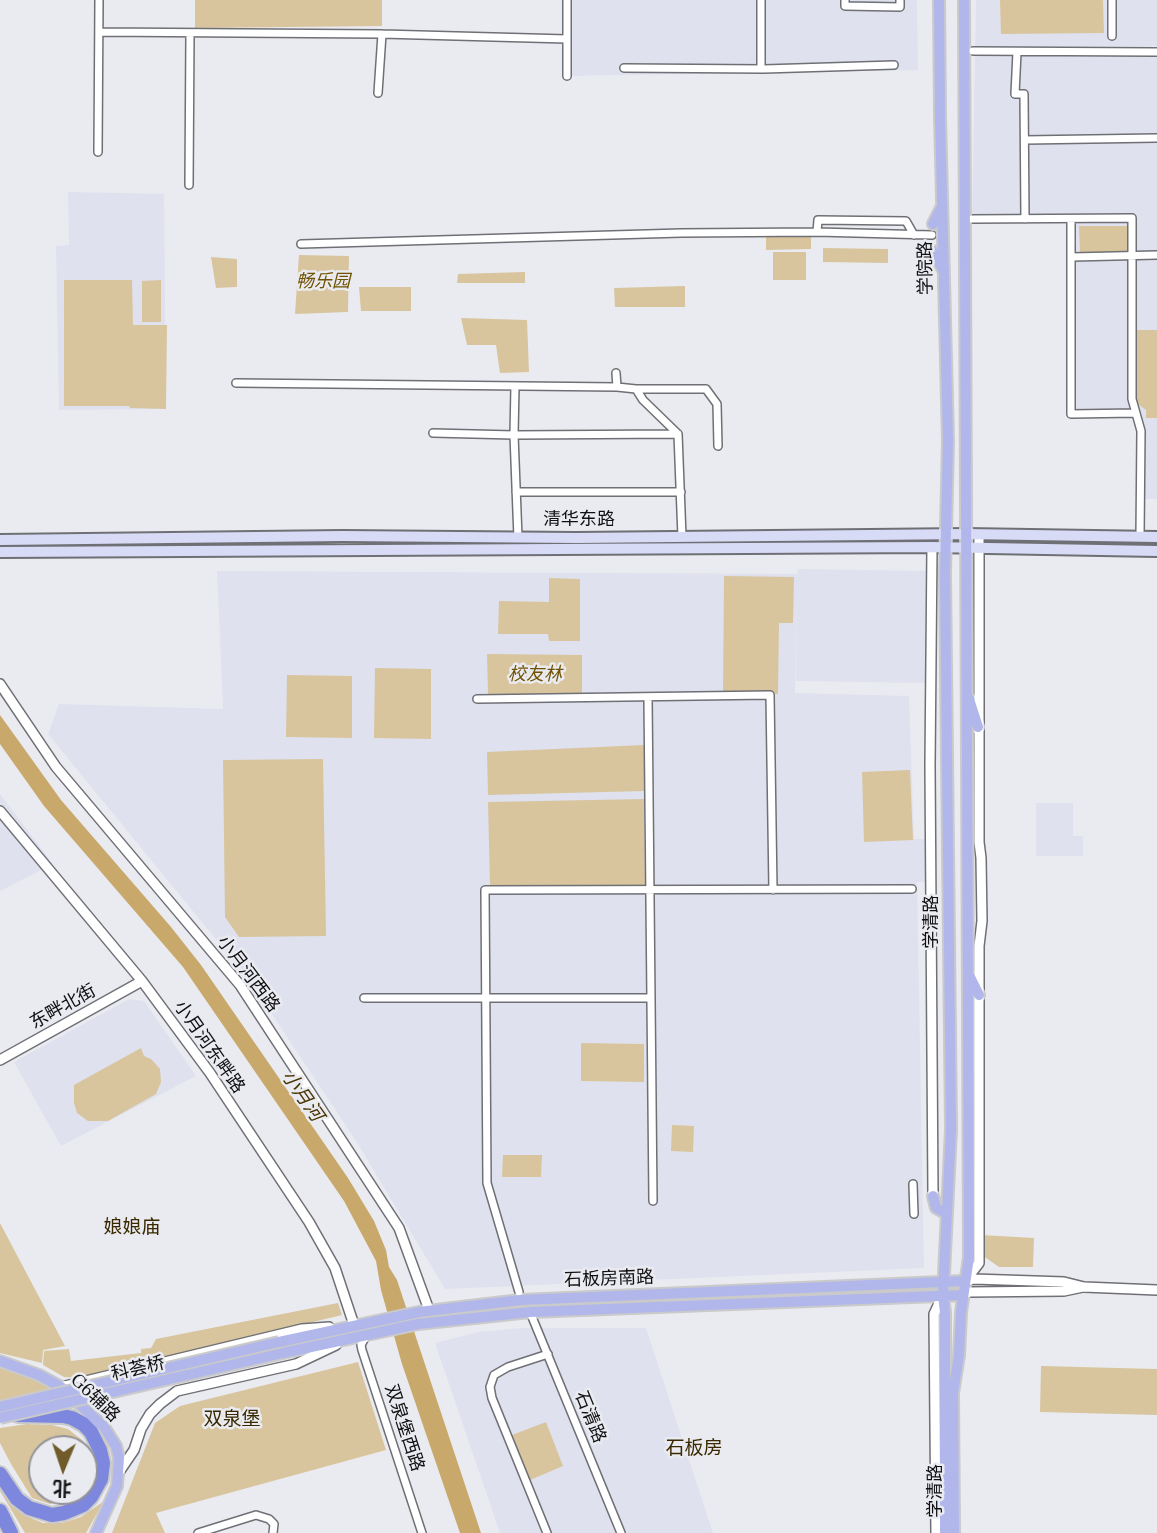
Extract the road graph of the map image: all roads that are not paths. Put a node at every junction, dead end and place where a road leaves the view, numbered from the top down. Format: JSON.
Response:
{"nodes":[{"id":1,"x":99,"y":0,"type":"edge"},
{"id":2,"x":568,"y":0,"type":"edge"},
{"id":3,"x":761,"y":0,"type":"edge"},
{"id":4,"x":845,"y":0,"type":"edge"},
{"id":5,"x":900,"y":0,"type":"edge"},
{"id":6,"x":939,"y":0,"type":"edge"},
{"id":7,"x":964,"y":0,"type":"edge"},
{"id":8,"x":1112,"y":0,"type":"edge"},
{"id":9,"x":99,"y":32,"type":"junction"},
{"id":10,"x":190,"y":33,"type":"junction"},
{"id":11,"x":382,"y":34,"type":"junction"},
{"id":12,"x":1112,"y":36,"type":"dead end"},
{"id":13,"x":567,"y":39,"type":"junction"},
{"id":14,"x":974,"y":51,"type":"dead end"},
{"id":15,"x":1017,"y":52,"type":"junction"},
{"id":16,"x":1157,"y":52,"type":"edge"},
{"id":17,"x":894,"y":65,"type":"dead end"},
{"id":18,"x":624,"y":68,"type":"dead end"},
{"id":19,"x":761,"y":69,"type":"junction"},
{"id":20,"x":567,"y":76,"type":"dead end"},
{"id":21,"x":378,"y":93,"type":"dead end"},
{"id":22,"x":1157,"y":138,"type":"edge"},
{"id":23,"x":1025,"y":140,"type":"junction"},
{"id":24,"x":99,"y":152,"type":"dead end"},
{"id":25,"x":189,"y":186,"type":"dead end"},
{"id":26,"x":942,"y":205,"type":"junction"},
{"id":27,"x":972,"y":219,"type":"dead end"},
{"id":28,"x":1025,"y":219,"type":"junction"},
{"id":29,"x":1071,"y":219,"type":"junction"},
{"id":30,"x":932,"y":229,"type":"joint"},
{"id":31,"x":817,"y":232,"type":"junction"},
{"id":32,"x":914,"y":234,"type":"junction"},
{"id":33,"x":301,"y":244,"type":"dead end"},
{"id":34,"x":933,"y":251,"type":"dead end"},
{"id":35,"x":1132,"y":256,"type":"junction"},
{"id":36,"x":1157,"y":256,"type":"edge"},
{"id":37,"x":1072,"y":257,"type":"junction"},
{"id":38,"x":943,"y":271,"type":"junction"},
{"id":39,"x":972,"y":312,"type":"dead end"},
{"id":40,"x":966,"y":333,"type":"junction"},
{"id":41,"x":616,"y":373,"type":"dead end"},
{"id":42,"x":236,"y":383,"type":"dead end"},
{"id":43,"x":515,"y":386,"type":"junction"},
{"id":44,"x":617,"y":387,"type":"junction"},
{"id":45,"x":636,"y":389,"type":"junction"},
{"id":46,"x":1135,"y":413,"type":"junction"},
{"id":47,"x":433,"y":433,"type":"dead end"},
{"id":48,"x":678,"y":434,"type":"junction"},
{"id":49,"x":514,"y":435,"type":"junction"},
{"id":50,"x":718,"y":446,"type":"dead end"},
{"id":51,"x":516,"y":492,"type":"junction"},
{"id":52,"x":681,"y":492,"type":"junction"},
{"id":53,"x":973,"y":534,"type":"junction"},
{"id":54,"x":518,"y":537,"type":"junction"},
{"id":55,"x":682,"y":537,"type":"junction"},
{"id":56,"x":1140,"y":537,"type":"junction"},
{"id":57,"x":1157,"y":537,"type":"edge"},
{"id":58,"x":196,"y":538,"type":"junction"},
{"id":59,"x":0,"y":540,"type":"edge"},
{"id":60,"x":947,"y":542,"type":"junction"},
{"id":61,"x":932,"y":547,"type":"junction"},
{"id":62,"x":966,"y":548,"type":"junction"},
{"id":63,"x":979,"y":548,"type":"junction"},
{"id":64,"x":1157,"y":551,"type":"edge"},
{"id":65,"x":0,"y":552,"type":"edge"},
{"id":66,"x":196,"y":553,"type":"junction"},
{"id":67,"x":0,"y":684,"type":"edge"},
{"id":68,"x":967,"y":695,"type":"junction"},
{"id":69,"x":648,"y":698,"type":"junction"},
{"id":70,"x":477,"y":699,"type":"dead end"},
{"id":71,"x":978,"y":727,"type":"junction"},
{"id":72,"x":0,"y":811,"type":"edge"},
{"id":73,"x":912,"y":889,"type":"dead end"},
{"id":74,"x":649,"y":890,"type":"junction"},
{"id":75,"x":773,"y":890,"type":"junction"},
{"id":76,"x":968,"y":974,"type":"junction"},
{"id":77,"x":142,"y":981,"type":"junction"},
{"id":78,"x":979,"y":995,"type":"junction"},
{"id":79,"x":364,"y":998,"type":"dead end"},
{"id":80,"x":484,"y":998,"type":"junction"},
{"id":81,"x":650,"y":998,"type":"junction"},
{"id":82,"x":0,"y":1060,"type":"edge"},
{"id":83,"x":913,"y":1184,"type":"dead end"},
{"id":84,"x":933,"y":1196,"type":"joint"},
{"id":85,"x":653,"y":1200,"type":"dead end"},
{"id":86,"x":945,"y":1213,"type":"junction"},
{"id":87,"x":914,"y":1214,"type":"dead end"},
{"id":88,"x":965,"y":1282,"type":"junction"},
{"id":89,"x":944,"y":1283,"type":"junction"},
{"id":90,"x":1084,"y":1287,"type":"junction"},
{"id":91,"x":1157,"y":1290,"type":"edge"},
{"id":92,"x":519,"y":1292,"type":"dead end"},
{"id":93,"x":943,"y":1295,"type":"junction"},
{"id":94,"x":963,"y":1295,"type":"junction"},
{"id":95,"x":429,"y":1310,"type":"junction"},
{"id":96,"x":530,"y":1312,"type":"junction"},
{"id":97,"x":379,"y":1326,"type":"junction"},
{"id":98,"x":353,"y":1329,"type":"junction"},
{"id":99,"x":367,"y":1334,"type":"junction"},
{"id":100,"x":279,"y":1342,"type":"joint"},
{"id":101,"x":283,"y":1353,"type":"joint"},
{"id":102,"x":548,"y":1354,"type":"junction"},
{"id":103,"x":0,"y":1361,"type":"edge"},
{"id":104,"x":61,"y":1387,"type":"junction"},
{"id":105,"x":0,"y":1407,"type":"edge"},
{"id":106,"x":7,"y":1417,"type":"edge"},
{"id":107,"x":935,"y":1464,"type":"junction"},
{"id":108,"x":119,"y":1472,"type":"junction"},
{"id":109,"x":945,"y":1473,"type":"junction"},
{"id":110,"x":0,"y":1474,"type":"edge"},
{"id":111,"x":0,"y":1511,"type":"edge"},
{"id":112,"x":11,"y":1533,"type":"edge"},
{"id":113,"x":96,"y":1533,"type":"edge"},
{"id":114,"x":198,"y":1533,"type":"edge"},
{"id":115,"x":273,"y":1533,"type":"edge"},
{"id":116,"x":422,"y":1533,"type":"edge"},
{"id":117,"x":547,"y":1533,"type":"edge"},
{"id":118,"x":621,"y":1533,"type":"edge"},
{"id":119,"x":936,"y":1533,"type":"edge"},
{"id":120,"x":946,"y":1533,"type":"edge"},
{"id":121,"x":954,"y":1533,"type":"edge"}],
"edges":[{"from":1,"to":9,"type":"street"},
{"from":2,"to":13,"type":"street"},
{"from":3,"to":19,"type":"street"},
{"from":4,"to":5,"type":"street"},
{"from":6,"to":26,"type":"main road","name":"学院路"},
{"from":7,"to":40,"type":"main road"},
{"from":8,"to":12,"type":"street"},
{"from":9,"to":10,"type":"street"},
{"from":9,"to":24,"type":"street"},
{"from":10,"to":11,"type":"street"},
{"from":10,"to":25,"type":"street"},
{"from":11,"to":13,"type":"street"},
{"from":11,"to":21,"type":"street"},
{"from":13,"to":20,"type":"street"},
{"from":14,"to":15,"type":"street"},
{"from":15,"to":16,"type":"street"},
{"from":15,"to":23,"type":"street"},
{"from":17,"to":19,"type":"street"},
{"from":18,"to":19,"type":"street"},
{"from":22,"to":23,"type":"street"},
{"from":23,"to":28,"type":"street"},
{"from":26,"to":30,"type":"main road"},
{"from":26,"to":38,"type":"main road","name":"学院路"},
{"from":27,"to":28,"type":"street"},
{"from":28,"to":29,"type":"street"},
{"from":29,"to":35,"type":"street"},
{"from":29,"to":37,"type":"street"},
{"from":30,"to":32,"type":"street"},
{"from":31,"to":32,"type":"street"},
{"from":31,"to":32,"type":"street"},
{"from":31,"to":33,"type":"street"},
{"from":34,"to":38,"type":"main road"},
{"from":35,"to":36,"type":"street"},
{"from":35,"to":37,"type":"street"},
{"from":35,"to":46,"type":"street"},
{"from":37,"to":46,"type":"street"},
{"from":38,"to":60,"type":"main road","name":"学院路"},
{"from":39,"to":40,"type":"main road"},
{"from":40,"to":53,"type":"main road"},
{"from":41,"to":44,"type":"street"},
{"from":42,"to":43,"type":"street"},
{"from":43,"to":44,"type":"street"},
{"from":43,"to":49,"type":"street"},
{"from":44,"to":45,"type":"street"},
{"from":45,"to":48,"type":"street"},
{"from":45,"to":50,"type":"street"},
{"from":46,"to":56,"type":"street"},
{"from":47,"to":49,"type":"street"},
{"from":48,"to":49,"type":"street"},
{"from":48,"to":52,"type":"street"},
{"from":49,"to":51,"type":"street"},
{"from":51,"to":52,"type":"street"},
{"from":51,"to":54,"type":"street"},
{"from":52,"to":55,"type":"street"},
{"from":53,"to":56,"type":"main road","name":"清华东路"},
{"from":53,"to":60,"type":"main road","name":"清华东路"},
{"from":53,"to":62,"type":"main road","name":"学清路"},
{"from":53,"to":63,"type":"street","name":"学清路"},
{"from":54,"to":55,"type":"main road","name":"清华东路"},
{"from":54,"to":58,"type":"main road","name":"清华东路"},
{"from":55,"to":60,"type":"main road","name":"清华东路"},
{"from":56,"to":57,"type":"main road","name":"清华东路"},
{"from":58,"to":59,"type":"main road","name":"清华东路"},
{"from":58,"to":66,"type":"main road"},
{"from":60,"to":61,"type":"main road","name":"清华东路"},
{"from":60,"to":62,"type":"main road","name":"清华东路"},
{"from":60,"to":86,"type":"main road","name":"学清路"},
{"from":61,"to":66,"type":"main road","name":"清华东路"},
{"from":61,"to":84,"type":"street","name":"学清路"},
{"from":62,"to":63,"type":"main road","name":"清华东路"},
{"from":62,"to":68,"type":"main road","name":"学清路"},
{"from":63,"to":64,"type":"main road","name":"清华东路"},
{"from":63,"to":71,"type":"street","name":"学清路"},
{"from":65,"to":66,"type":"main road","name":"清华东路"},
{"from":67,"to":95,"type":"street","name":"小月河西路"},
{"from":68,"to":71,"type":"main road"},
{"from":68,"to":76,"type":"main road","name":"学清路"},
{"from":69,"to":70,"type":"street"},
{"from":69,"to":74,"type":"street"},
{"from":69,"to":75,"type":"street"},
{"from":71,"to":78,"type":"street","name":"学清路"},
{"from":72,"to":77,"type":"street","name":"小月河东畔路"},
{"from":73,"to":75,"type":"street"},
{"from":74,"to":75,"type":"street"},
{"from":74,"to":80,"type":"street"},
{"from":74,"to":81,"type":"street"},
{"from":76,"to":78,"type":"main road"},
{"from":76,"to":88,"type":"main road","name":"学清路"},
{"from":77,"to":82,"type":"street","name":"东畔北街"},
{"from":77,"to":98,"type":"street","name":"小月河东畔路"},
{"from":78,"to":88,"type":"street","name":"学清路"},
{"from":79,"to":80,"type":"street"},
{"from":80,"to":81,"type":"street"},
{"from":80,"to":92,"type":"street"},
{"from":81,"to":85,"type":"street"},
{"from":83,"to":87,"type":"street"},
{"from":84,"to":86,"type":"main road"},
{"from":86,"to":89,"type":"main road","name":"学清路"},
{"from":88,"to":89,"type":"main road","name":"石板房南路"},
{"from":88,"to":90,"type":"street"},
{"from":88,"to":94,"type":"main road","name":"学清路"},
{"from":89,"to":93,"type":"main road","name":"学清路"},
{"from":89,"to":95,"type":"main road","name":"石板房南路"},
{"from":90,"to":91,"type":"street"},
{"from":90,"to":94,"type":"street"},
{"from":93,"to":94,"type":"main road","name":"石板房南路"},
{"from":93,"to":96,"type":"main road","name":"石板房南路"},
{"from":93,"to":107,"type":"street","name":"学清路"},
{"from":93,"to":109,"type":"main road","name":"学清路"},
{"from":94,"to":121,"type":"main road","name":"学清路"},
{"from":95,"to":97,"type":"main road","name":"石板房南路"},
{"from":96,"to":97,"type":"main road","name":"石板房南路"},
{"from":96,"to":102,"type":"street","name":"石清路"},
{"from":97,"to":98,"type":"main road","name":"石板房南路"},
{"from":97,"to":99,"type":"main road","name":"石板房南路"},
{"from":98,"to":99,"type":"main road","name":"石板房南路"},
{"from":98,"to":100,"type":"main road","name":"石板房南路"},
{"from":98,"to":101,"type":"main road","name":"石板房南路"},
{"from":98,"to":104,"type":"street"},
{"from":98,"to":108,"type":"street"},
{"from":99,"to":116,"type":"street","name":"双泉堡西路"},
{"from":100,"to":105,"type":"main road","name":"科荟桥","bridge":true},
{"from":101,"to":106,"type":"main road","name":"科荟桥","bridge":true},
{"from":102,"to":117,"type":"street"},
{"from":102,"to":118,"type":"street","name":"石清路"},
{"from":103,"to":104,"type":"main road","name":"G6辅路"},
{"from":104,"to":108,"type":"main road","name":"G6辅路"},
{"from":106,"to":110,"type":"highway","bridge":true},
{"from":107,"to":109,"type":"main road"},
{"from":107,"to":119,"type":"street","name":"学清路"},
{"from":108,"to":113,"type":"main road","name":"G6辅路"},
{"from":109,"to":120,"type":"main road","name":"学清路"},
{"from":111,"to":112,"type":"highway"},
{"from":114,"to":115,"type":"street"}]}
